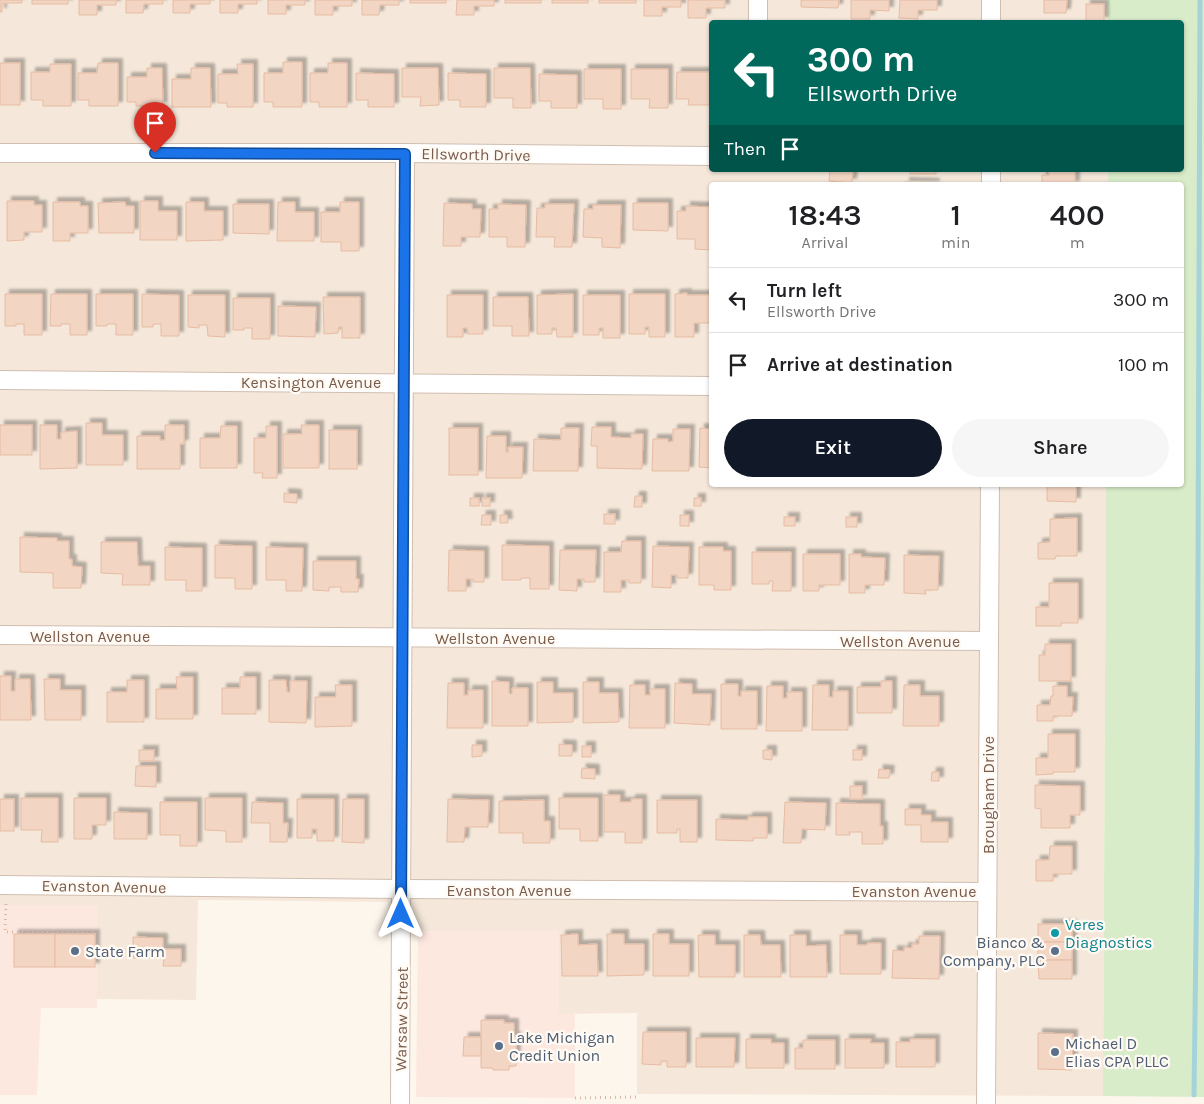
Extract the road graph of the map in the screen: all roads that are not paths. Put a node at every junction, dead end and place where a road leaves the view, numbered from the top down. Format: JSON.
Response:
{"nodes":[{"id":1,"x":758,"y":0,"type":"edge"},
{"id":2,"x":991,"y":0,"type":"edge"},
{"id":3,"x":758,"y":20,"type":"edge"},
{"id":4,"x":991,"y":20,"type":"edge"},
{"id":5,"x":0,"y":152,"type":"edge"},
{"id":6,"x":405,"y":154,"type":"junction"},
{"id":7,"x":709,"y":156,"type":"edge"},
{"id":8,"x":0,"y":380,"type":"edge"},
{"id":9,"x":404,"y":383,"type":"junction"},
{"id":10,"x":709,"y":386,"type":"edge"},
{"id":11,"x":990,"y":487,"type":"edge"},
{"id":12,"x":0,"y":635,"type":"edge"},
{"id":13,"x":403,"y":638,"type":"junction"},
{"id":14,"x":990,"y":641,"type":"junction"},
{"id":15,"x":0,"y":886,"type":"edge"},
{"id":16,"x":402,"y":889,"type":"junction"},
{"id":17,"x":987,"y":892,"type":"junction"},
{"id":18,"x":400,"y":1104,"type":"edge"},
{"id":19,"x":986,"y":1104,"type":"edge"}],
"edges":[{"from":1,"to":3,"type":"street"},
{"from":2,"to":4,"type":"street"},
{"from":5,"to":6,"type":"street","name":"Ellsworth Drive"},
{"from":6,"to":7,"type":"street","name":"Ellsworth Drive"},
{"from":6,"to":9,"type":"street","name":"Warsaw Street"},
{"from":8,"to":9,"type":"street","name":"Kensington Avenue"},
{"from":9,"to":10,"type":"street","name":"Kensington Avenue"},
{"from":9,"to":13,"type":"street","name":"Warsaw Street"},
{"from":11,"to":14,"type":"street","name":"Brougham Drive"},
{"from":12,"to":13,"type":"street","name":"Wellston Avenue"},
{"from":13,"to":14,"type":"street","name":"Wellston Avenue"},
{"from":13,"to":16,"type":"street","name":"Warsaw Street"},
{"from":14,"to":17,"type":"street","name":"Brougham Drive"},
{"from":15,"to":16,"type":"street","name":"Evanston Avenue"},
{"from":16,"to":17,"type":"street","name":"Evanston Avenue"},
{"from":16,"to":18,"type":"street","name":"Warsaw Street"},
{"from":17,"to":19,"type":"street","name":"Brougham Drive"}]}
